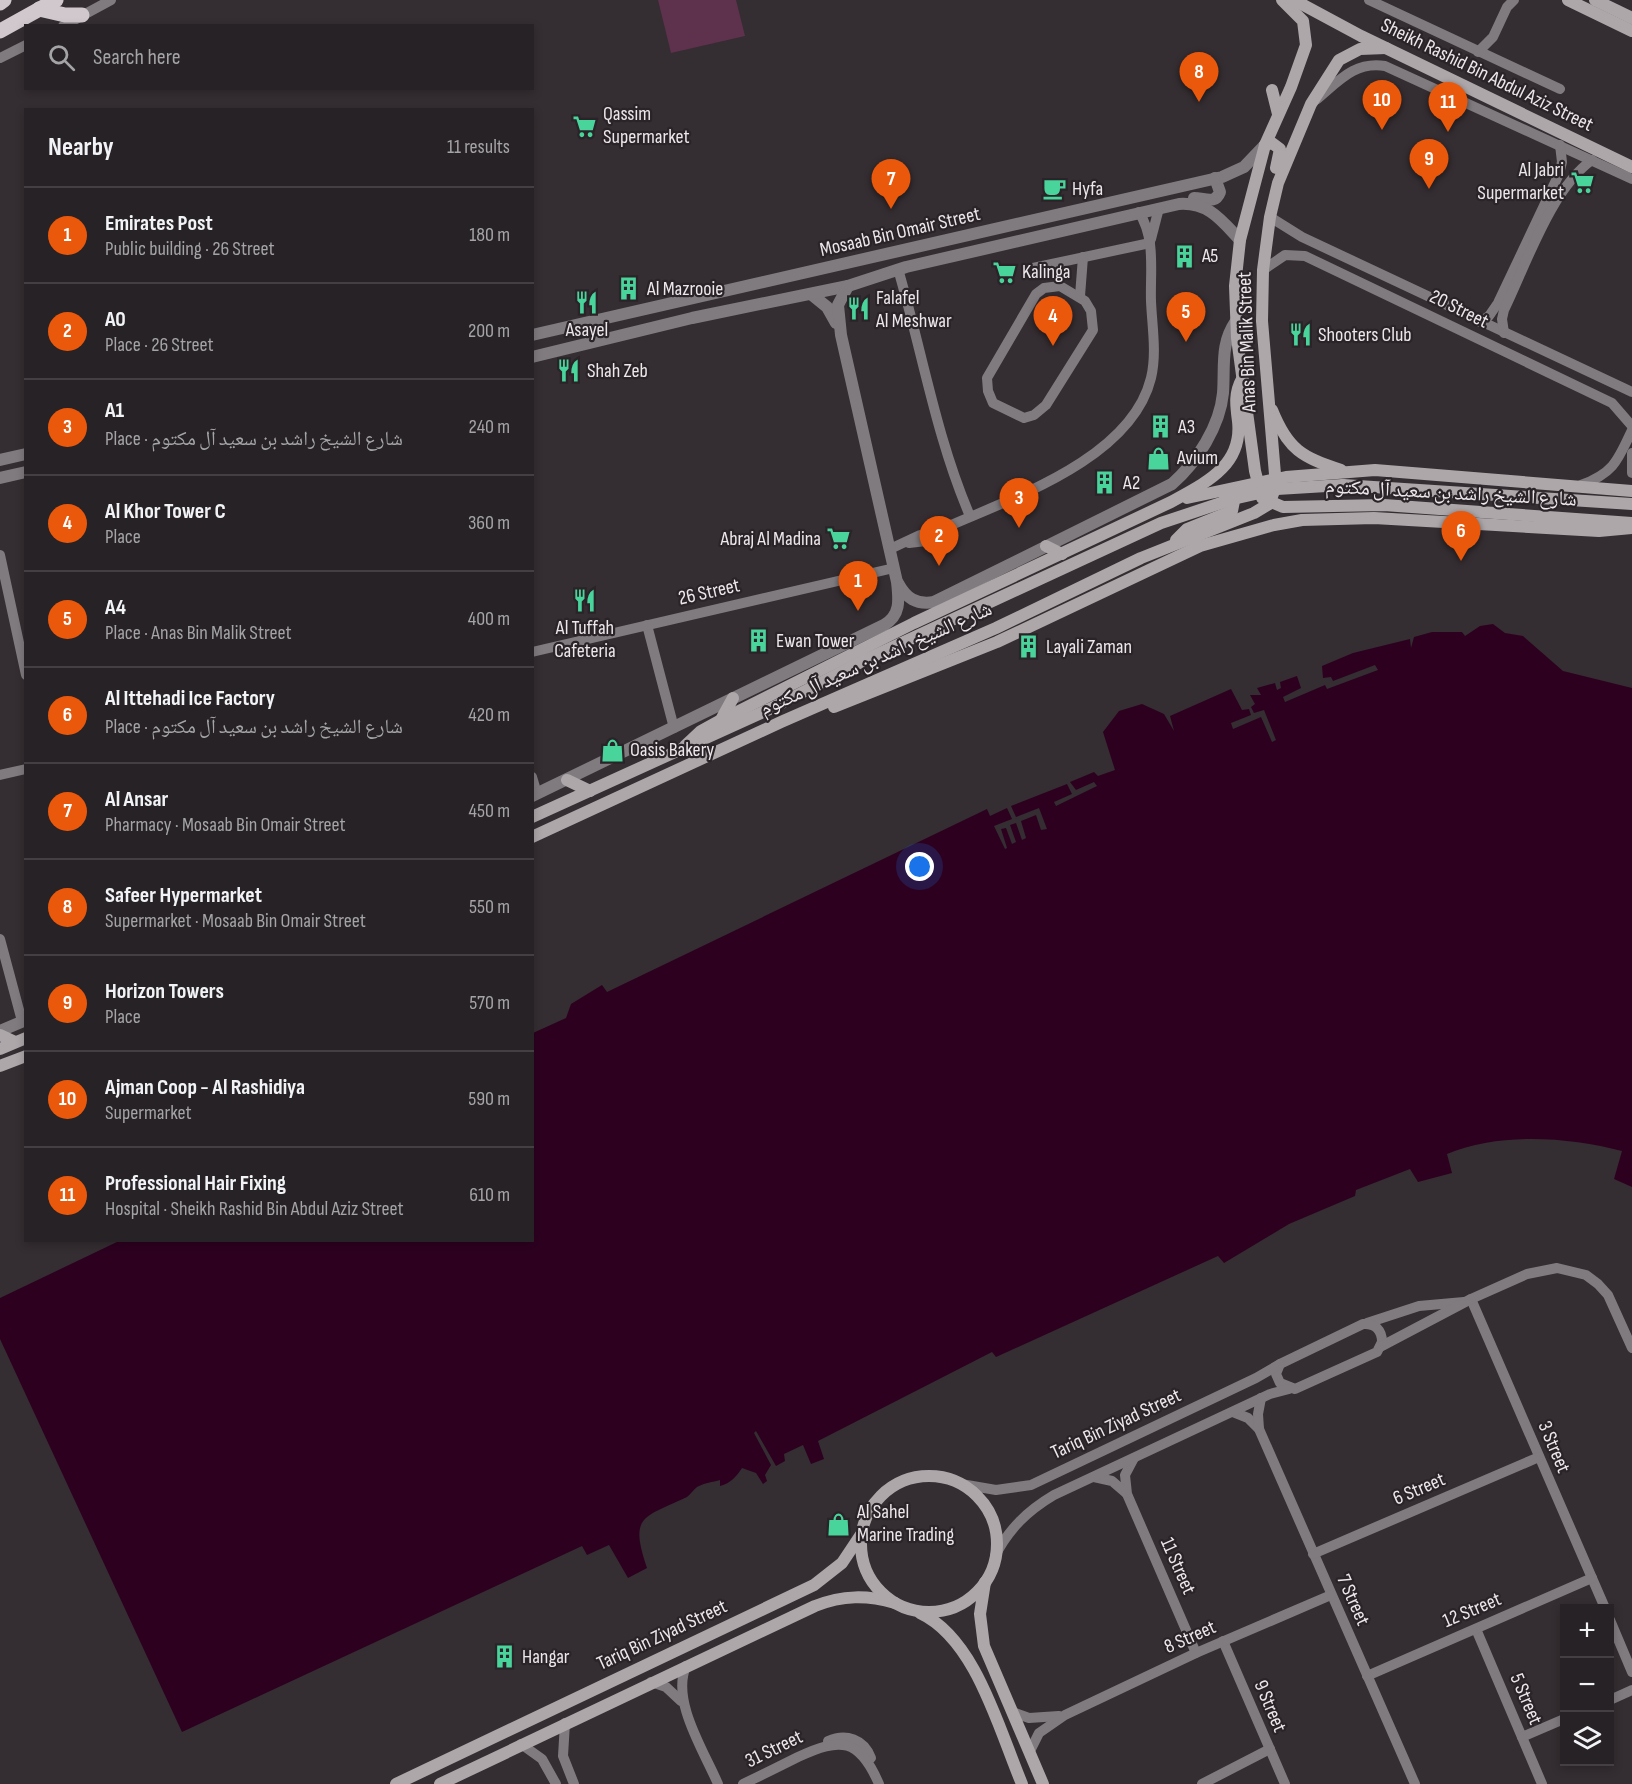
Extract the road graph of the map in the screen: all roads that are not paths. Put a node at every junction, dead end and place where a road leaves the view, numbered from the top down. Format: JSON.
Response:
{"nodes":[{"id":1,"x":4,"y":0,"type":"edge"},
{"id":2,"x":56,"y":0,"type":"edge"},
{"id":3,"x":111,"y":0,"type":"edge"},
{"id":4,"x":1282,"y":0,"type":"edge"},
{"id":5,"x":1294,"y":0,"type":"edge"},
{"id":6,"x":1369,"y":0,"type":"edge"},
{"id":7,"x":1568,"y":0,"type":"edge"},
{"id":8,"x":1595,"y":0,"type":"edge"},
{"id":9,"x":1510,"y":2,"type":"edge"},
{"id":10,"x":0,"y":3,"type":"edge"},
{"id":11,"x":39,"y":9,"type":"junction"},
{"id":12,"x":82,"y":15,"type":"junction"},
{"id":13,"x":1632,"y":18,"type":"edge"},
{"id":14,"x":66,"y":24,"type":"edge"},
{"id":15,"x":0,"y":31,"type":"edge"},
{"id":16,"x":1632,"y":31,"type":"edge"},
{"id":17,"x":1493,"y":37,"type":"junction"},
{"id":18,"x":24,"y":46,"type":"edge"},
{"id":19,"x":1386,"y":48,"type":"junction"},
{"id":20,"x":1478,"y":52,"type":"junction"},
{"id":21,"x":0,"y":58,"type":"edge"},
{"id":22,"x":1493,"y":59,"type":"junction"},
{"id":23,"x":1560,"y":89,"type":"dead end"},
{"id":24,"x":1272,"y":90,"type":"dead end"},
{"id":25,"x":1311,"y":104,"type":"junction"},
{"id":26,"x":1278,"y":114,"type":"junction"},
{"id":27,"x":1265,"y":145,"type":"junction"},
{"id":28,"x":1560,"y":146,"type":"junction"},
{"id":29,"x":1592,"y":160,"type":"junction"},
{"id":30,"x":1632,"y":167,"type":"edge"},
{"id":31,"x":1560,"y":174,"type":"junction"},
{"id":32,"x":1215,"y":178,"type":"junction"},
{"id":33,"x":1570,"y":179,"type":"junction"},
{"id":34,"x":1632,"y":179,"type":"edge"},
{"id":35,"x":1278,"y":183,"type":"junction"},
{"id":36,"x":1179,"y":204,"type":"junction"},
{"id":37,"x":1159,"y":208,"type":"junction"},
{"id":38,"x":1139,"y":212,"type":"junction"},
{"id":39,"x":1269,"y":217,"type":"junction"},
{"id":40,"x":1240,"y":240,"type":"junction"},
{"id":41,"x":1150,"y":243,"type":"junction"},
{"id":42,"x":1323,"y":247,"type":"junction"},
{"id":43,"x":1083,"y":257,"type":"junction"},
{"id":44,"x":1314,"y":260,"type":"junction"},
{"id":45,"x":902,"y":268,"type":"junction"},
{"id":46,"x":1033,"y":268,"type":"dead end"},
{"id":47,"x":1263,"y":270,"type":"junction"},
{"id":48,"x":848,"y":286,"type":"junction"},
{"id":49,"x":811,"y":294,"type":"junction"},
{"id":50,"x":1080,"y":296,"type":"junction"},
{"id":51,"x":1505,"y":299,"type":"junction"},
{"id":52,"x":1236,"y":321,"type":"junction"},
{"id":53,"x":1480,"y":322,"type":"junction"},
{"id":54,"x":1504,"y":333,"type":"junction"},
{"id":55,"x":534,"y":335,"type":"edge"},
{"id":56,"x":841,"y":335,"type":"junction"},
{"id":57,"x":534,"y":357,"type":"edge"},
{"id":58,"x":1242,"y":378,"type":"junction"},
{"id":59,"x":1619,"y":388,"type":"junction"},
{"id":60,"x":1632,"y":392,"type":"edge"},
{"id":61,"x":1267,"y":398,"type":"junction"},
{"id":62,"x":1612,"y":403,"type":"junction"},
{"id":63,"x":1632,"y":428,"type":"edge"},
{"id":64,"x":1632,"y":453,"type":"edge"},
{"id":65,"x":24,"y":454,"type":"edge"},
{"id":66,"x":0,"y":460,"type":"edge"},
{"id":67,"x":1374,"y":470,"type":"junction"},
{"id":68,"x":1345,"y":471,"type":"junction"},
{"id":69,"x":24,"y":472,"type":"edge"},
{"id":70,"x":1632,"y":473,"type":"edge"},
{"id":71,"x":0,"y":478,"type":"edge"},
{"id":72,"x":1275,"y":479,"type":"junction"},
{"id":73,"x":1257,"y":482,"type":"junction"},
{"id":74,"x":1581,"y":485,"type":"junction"},
{"id":75,"x":1632,"y":490,"type":"edge"},
{"id":76,"x":1197,"y":496,"type":"junction"},
{"id":77,"x":1171,"y":502,"type":"junction"},
{"id":78,"x":1269,"y":504,"type":"junction"},
{"id":79,"x":1632,"y":504,"type":"edge"},
{"id":80,"x":1337,"y":505,"type":"junction"},
{"id":81,"x":970,"y":516,"type":"junction"},
{"id":82,"x":1632,"y":523,"type":"edge"},
{"id":83,"x":1632,"y":528,"type":"edge"},
{"id":84,"x":1174,"y":544,"type":"junction"},
{"id":85,"x":1046,"y":546,"type":"junction"},
{"id":86,"x":890,"y":549,"type":"junction"},
{"id":87,"x":1062,"y":554,"type":"junction"},
{"id":88,"x":0,"y":555,"type":"edge"},
{"id":89,"x":894,"y":568,"type":"junction"},
{"id":90,"x":897,"y":582,"type":"junction"},
{"id":91,"x":647,"y":625,"type":"junction"},
{"id":92,"x":534,"y":652,"type":"edge"},
{"id":93,"x":24,"y":666,"type":"edge"},
{"id":94,"x":734,"y":698,"type":"junction"},
{"id":95,"x":721,"y":720,"type":"junction"},
{"id":96,"x":781,"y":722,"type":"junction"},
{"id":97,"x":674,"y":728,"type":"junction"},
{"id":98,"x":685,"y":746,"type":"junction"},
{"id":99,"x":24,"y":769,"type":"edge"},
{"id":100,"x":0,"y":775,"type":"edge"},
{"id":101,"x":567,"y":780,"type":"junction"},
{"id":102,"x":590,"y":791,"type":"junction"},
{"id":103,"x":535,"y":795,"type":"edge"},
{"id":104,"x":534,"y":816,"type":"edge"},
{"id":105,"x":534,"y":836,"type":"edge"},
{"id":106,"x":0,"y":939,"type":"edge"},
{"id":107,"x":24,"y":1021,"type":"edge"},
{"id":108,"x":0,"y":1033,"type":"edge"},
{"id":109,"x":20,"y":1040,"type":"edge"},
{"id":110,"x":0,"y":1049,"type":"edge"},
{"id":111,"x":24,"y":1057,"type":"edge"},
{"id":112,"x":0,"y":1066,"type":"edge"},
{"id":113,"x":1468,"y":1301,"type":"junction"},
{"id":114,"x":1367,"y":1323,"type":"junction"},
{"id":115,"x":1380,"y":1347,"type":"junction"},
{"id":116,"x":1632,"y":1348,"type":"edge"},
{"id":117,"x":1280,"y":1364,"type":"junction"},
{"id":118,"x":1289,"y":1389,"type":"junction"},
{"id":119,"x":1261,"y":1398,"type":"junction"},
{"id":120,"x":1233,"y":1412,"type":"junction"},
{"id":121,"x":1259,"y":1430,"type":"junction"},
{"id":122,"x":1539,"y":1457,"type":"junction"},
{"id":123,"x":1134,"y":1458,"type":"junction"},
{"id":124,"x":1094,"y":1477,"type":"junction"},
{"id":125,"x":961,"y":1484,"type":"junction"},
{"id":126,"x":1126,"y":1494,"type":"junction"},
{"id":127,"x":862,"y":1533,"type":"junction"},
{"id":128,"x":1313,"y":1554,"type":"junction"},
{"id":129,"x":995,"y":1556,"type":"junction"},
{"id":130,"x":1592,"y":1578,"type":"junction"},
{"id":131,"x":985,"y":1581,"type":"junction"},
{"id":132,"x":1331,"y":1595,"type":"junction"},
{"id":133,"x":896,"y":1603,"type":"junction"},
{"id":134,"x":1603,"y":1604,"type":"edge"},
{"id":135,"x":913,"y":1610,"type":"junction"},
{"id":136,"x":1476,"y":1629,"type":"junction"},
{"id":137,"x":1614,"y":1629,"type":"edge"},
{"id":138,"x":1223,"y":1641,"type":"junction"},
{"id":139,"x":1196,"y":1653,"type":"junction"},
{"id":140,"x":686,"y":1666,"type":"junction"},
{"id":141,"x":1632,"y":1672,"type":"edge"},
{"id":142,"x":1367,"y":1676,"type":"junction"},
{"id":143,"x":651,"y":1682,"type":"junction"},
{"id":144,"x":1632,"y":1690,"type":"edge"},
{"id":145,"x":1614,"y":1698,"type":"edge"},
{"id":146,"x":683,"y":1704,"type":"junction"},
{"id":147,"x":1012,"y":1712,"type":"junction"},
{"id":148,"x":1065,"y":1715,"type":"junction"},
{"id":149,"x":1560,"y":1721,"type":"edge"},
{"id":150,"x":565,"y":1722,"type":"junction"},
{"id":151,"x":1522,"y":1737,"type":"junction"},
{"id":152,"x":521,"y":1744,"type":"junction"},
{"id":153,"x":1270,"y":1749,"type":"junction"},
{"id":154,"x":1029,"y":1751,"type":"junction"},
{"id":155,"x":396,"y":1784,"type":"edge"},
{"id":156,"x":440,"y":1784,"type":"edge"},
{"id":157,"x":556,"y":1784,"type":"edge"},
{"id":158,"x":574,"y":1784,"type":"edge"},
{"id":159,"x":718,"y":1784,"type":"edge"},
{"id":160,"x":743,"y":1784,"type":"edge"},
{"id":161,"x":879,"y":1784,"type":"edge"},
{"id":162,"x":1022,"y":1784,"type":"edge"},
{"id":163,"x":1043,"y":1784,"type":"edge"},
{"id":164,"x":1202,"y":1784,"type":"edge"},
{"id":165,"x":1285,"y":1784,"type":"edge"},
{"id":166,"x":1414,"y":1784,"type":"edge"},
{"id":167,"x":1542,"y":1784,"type":"edge"}],
"edges":[{"from":1,"to":10,"type":"main road"},
{"from":2,"to":11,"type":"main road"},
{"from":3,"to":12,"type":"street"},
{"from":4,"to":26,"type":"main road","name":"Anas Bin Malik Street"},
{"from":5,"to":19,"type":"main road","name":"Sheikh Rashid Bin Abdul Aziz Street"},
{"from":6,"to":20,"type":"street"},
{"from":7,"to":16,"type":"main road"},
{"from":8,"to":13,"type":"main road"},
{"from":9,"to":17,"type":"street"},
{"from":11,"to":12,"type":"main road"},
{"from":11,"to":15,"type":"main road"},
{"from":12,"to":14,"type":"street"},
{"from":17,"to":20,"type":"street"},
{"from":17,"to":22,"type":"street"},
{"from":18,"to":21,"type":"street"},
{"from":19,"to":25,"type":"main road","name":"Anas Bin Malik Street"},
{"from":19,"to":30,"type":"main road","name":"Sheikh Rashid Bin Abdul Aziz Street"},
{"from":20,"to":22,"type":"street"},
{"from":22,"to":23,"type":"street"},
{"from":24,"to":26,"type":"main road"},
{"from":25,"to":28,"type":"street"},
{"from":25,"to":35,"type":"main road","name":"Anas Bin Malik Street"},
{"from":26,"to":27,"type":"main road","name":"Anas Bin Malik Street"},
{"from":27,"to":32,"type":"street","name":"Mosaab Bin Omair Street"},
{"from":27,"to":35,"type":"main road"},
{"from":27,"to":40,"type":"main road","name":"Anas Bin Malik Street"},
{"from":28,"to":29,"type":"street"},
{"from":28,"to":31,"type":"street"},
{"from":29,"to":33,"type":"street"},
{"from":29,"to":34,"type":"street"},
{"from":31,"to":33,"type":"street"},
{"from":31,"to":51,"type":"street"},
{"from":32,"to":36,"type":"street"},
{"from":32,"to":55,"type":"street","name":"Mosaab Bin Omair Street"},
{"from":33,"to":51,"type":"street"},
{"from":35,"to":39,"type":"main road","name":"Anas Bin Malik Street"},
{"from":36,"to":37,"type":"street","name":"Mosaab Bin Omair Street"},
{"from":36,"to":40,"type":"street","name":"Mosaab Bin Omair Street"},
{"from":37,"to":38,"type":"street","name":"Mosaab Bin Omair Street"},
{"from":37,"to":41,"type":"street"},
{"from":38,"to":41,"type":"street"},
{"from":38,"to":45,"type":"street","name":"Mosaab Bin Omair Street"},
{"from":39,"to":42,"type":"street","name":"20 Street"},
{"from":39,"to":47,"type":"main road","name":"Anas Bin Malik Street"},
{"from":40,"to":52,"type":"main road","name":"Anas Bin Malik Street"},
{"from":41,"to":43,"type":"street"},
{"from":41,"to":81,"type":"street"},
{"from":42,"to":44,"type":"street"},
{"from":42,"to":53,"type":"street","name":"20 Street"},
{"from":43,"to":46,"type":"street"},
{"from":43,"to":50,"type":"street"},
{"from":44,"to":47,"type":"street","name":"20 Street"},
{"from":44,"to":62,"type":"street","name":"20 Street"},
{"from":45,"to":48,"type":"street","name":"Mosaab Bin Omair Street"},
{"from":45,"to":81,"type":"street"},
{"from":47,"to":61,"type":"main road","name":"Anas Bin Malik Street"},
{"from":48,"to":49,"type":"street","name":"Mosaab Bin Omair Street"},
{"from":48,"to":56,"type":"street"},
{"from":49,"to":56,"type":"street"},
{"from":49,"to":57,"type":"street","name":"Mosaab Bin Omair Street"},
{"from":50,"to":50,"type":"street"},
{"from":51,"to":53,"type":"street"},
{"from":51,"to":54,"type":"street"},
{"from":52,"to":58,"type":"main road","name":"Anas Bin Malik Street"},
{"from":52,"to":85,"type":"street"},
{"from":53,"to":54,"type":"street","name":"20 Street"},
{"from":54,"to":59,"type":"street","name":"20 Street"},
{"from":56,"to":86,"type":"street"},
{"from":58,"to":73,"type":"main road","name":"Anas Bin Malik Street"},
{"from":58,"to":77,"type":"main road"},
{"from":59,"to":60,"type":"street","name":"20 Street"},
{"from":59,"to":62,"type":"street"},
{"from":61,"to":68,"type":"main road"},
{"from":61,"to":72,"type":"main road","name":"Anas Bin Malik Street"},
{"from":62,"to":63,"type":"street","name":"20 Street"},
{"from":63,"to":74,"type":"street"},
{"from":64,"to":70,"type":"street"},
{"from":65,"to":66,"type":"street"},
{"from":67,"to":68,"type":"main road"},
{"from":67,"to":74,"type":"main road"},
{"from":67,"to":80,"type":"main road"},
{"from":68,"to":72,"type":"main road"},
{"from":69,"to":71,"type":"street"},
{"from":72,"to":73,"type":"main road"},
{"from":72,"to":78,"type":"main road"},
{"from":73,"to":76,"type":"main road"},
{"from":73,"to":78,"type":"main road"},
{"from":74,"to":75,"type":"main road"},
{"from":76,"to":77,"type":"main road"},
{"from":76,"to":84,"type":"main road"},
{"from":77,"to":87,"type":"main road"},
{"from":78,"to":80,"type":"main road","name":"شارع الشيخ راشد بن سعيد آل مكتوم"},
{"from":78,"to":84,"type":"main road","name":"شارع الشيخ راشد بن سعيد آل مكتوم"},
{"from":79,"to":98,"type":"main road","name":"شارع الشيخ راشد بن سعيد آل مكتوم","bridge":true},
{"from":80,"to":82,"type":"main road","name":"شارع الشيخ راشد بن سعيد آل مكتوم"},
{"from":81,"to":86,"type":"street"},
{"from":83,"to":96,"type":"main road"},
{"from":84,"to":96,"type":"main road","name":"شارع الشيخ راشد بن سعيد آل مكتوم"},
{"from":85,"to":87,"type":"main road"},
{"from":85,"to":90,"type":"street"},
{"from":86,"to":89,"type":"street"},
{"from":87,"to":95,"type":"main road"},
{"from":88,"to":93,"type":"street"},
{"from":89,"to":90,"type":"street"},
{"from":89,"to":91,"type":"street","name":"26 Street"},
{"from":90,"to":94,"type":"street"},
{"from":91,"to":92,"type":"street","name":"26 Street"},
{"from":91,"to":97,"type":"street"},
{"from":94,"to":95,"type":"main road"},
{"from":94,"to":97,"type":"street"},
{"from":95,"to":98,"type":"main road"},
{"from":96,"to":105,"type":"main road","name":"شارع الشيخ راشد بن سعيد آل مكتوم"},
{"from":97,"to":101,"type":"street"},
{"from":98,"to":102,"type":"main road","name":"شارع الشيخ راشد بن سعيد آل مكتوم"},
{"from":99,"to":100,"type":"street"},
{"from":101,"to":102,"type":"main road"},
{"from":101,"to":103,"type":"street"},
{"from":102,"to":104,"type":"main road","name":"شارع الشيخ راشد بن سعيد آل مكتوم"},
{"from":106,"to":107,"type":"street"},
{"from":107,"to":108,"type":"street"},
{"from":108,"to":109,"type":"main road"},
{"from":109,"to":110,"type":"main road"},
{"from":111,"to":112,"type":"main road"},
{"from":113,"to":114,"type":"street","name":"Tariq Bin Ziyad Street"},
{"from":113,"to":115,"type":"street","name":"Tariq Bin Ziyad Street"},
{"from":113,"to":116,"type":"street"},
{"from":113,"to":122,"type":"street","name":"3 Street"},
{"from":114,"to":115,"type":"street"},
{"from":114,"to":117,"type":"street","name":"Tariq Bin Ziyad Street"},
{"from":115,"to":118,"type":"street","name":"Tariq Bin Ziyad Street"},
{"from":117,"to":118,"type":"street"},
{"from":117,"to":125,"type":"street","name":"Tariq Bin Ziyad Street"},
{"from":118,"to":119,"type":"street","name":"Tariq Bin Ziyad Street"},
{"from":119,"to":120,"type":"street","name":"Tariq Bin Ziyad Street"},
{"from":119,"to":121,"type":"street","name":"7 Street"},
{"from":120,"to":121,"type":"street"},
{"from":120,"to":123,"type":"street","name":"Tariq Bin Ziyad Street"},
{"from":121,"to":128,"type":"street","name":"7 Street"},
{"from":122,"to":128,"type":"street","name":"6 Street"},
{"from":122,"to":130,"type":"street","name":"3 Street"},
{"from":123,"to":124,"type":"street","name":"Tariq Bin Ziyad Street"},
{"from":123,"to":126,"type":"street"},
{"from":124,"to":126,"type":"street"},
{"from":124,"to":129,"type":"street","name":"Tariq Bin Ziyad Street"},
{"from":125,"to":127,"type":"main road"},
{"from":125,"to":129,"type":"main road"},
{"from":126,"to":139,"type":"street","name":"11 Street"},
{"from":127,"to":133,"type":"main road"},
{"from":127,"to":155,"type":"main road","name":"Tariq Bin Ziyad Street"},
{"from":128,"to":132,"type":"street","name":"7 Street"},
{"from":129,"to":131,"type":"main road"},
{"from":130,"to":134,"type":"street","name":"3 Street"},
{"from":130,"to":136,"type":"street","name":"12 Street"},
{"from":131,"to":135,"type":"main road"},
{"from":131,"to":147,"type":"main road"},
{"from":132,"to":138,"type":"street","name":"8 Street"},
{"from":132,"to":142,"type":"street","name":"7 Street"},
{"from":133,"to":135,"type":"main road"},
{"from":133,"to":140,"type":"main road","name":"Tariq Bin Ziyad Street"},
{"from":135,"to":162,"type":"main road"},
{"from":136,"to":142,"type":"street","name":"12 Street"},
{"from":136,"to":151,"type":"street","name":"5 Street"},
{"from":137,"to":141,"type":"street"},
{"from":138,"to":139,"type":"street","name":"8 Street"},
{"from":138,"to":153,"type":"street","name":"9 Street"},
{"from":139,"to":148,"type":"street","name":"8 Street"},
{"from":140,"to":143,"type":"main road","name":"Tariq Bin Ziyad Street"},
{"from":140,"to":146,"type":"street"},
{"from":142,"to":166,"type":"street","name":"7 Street"},
{"from":143,"to":146,"type":"street"},
{"from":143,"to":150,"type":"main road","name":"Tariq Bin Ziyad Street"},
{"from":144,"to":145,"type":"street"},
{"from":146,"to":159,"type":"street"},
{"from":147,"to":148,"type":"street","name":"8 Street"},
{"from":147,"to":154,"type":"main road"},
{"from":148,"to":154,"type":"street","name":"8 Street"},
{"from":149,"to":151,"type":"street"},
{"from":150,"to":152,"type":"main road","name":"Tariq Bin Ziyad Street"},
{"from":150,"to":158,"type":"street"},
{"from":151,"to":167,"type":"street","name":"5 Street"},
{"from":152,"to":156,"type":"main road","name":"Tariq Bin Ziyad Street"},
{"from":152,"to":157,"type":"street"},
{"from":153,"to":164,"type":"street"},
{"from":153,"to":165,"type":"street","name":"9 Street"},
{"from":154,"to":163,"type":"main road"},
{"from":160,"to":161,"type":"street","name":"31 Street"}]}
